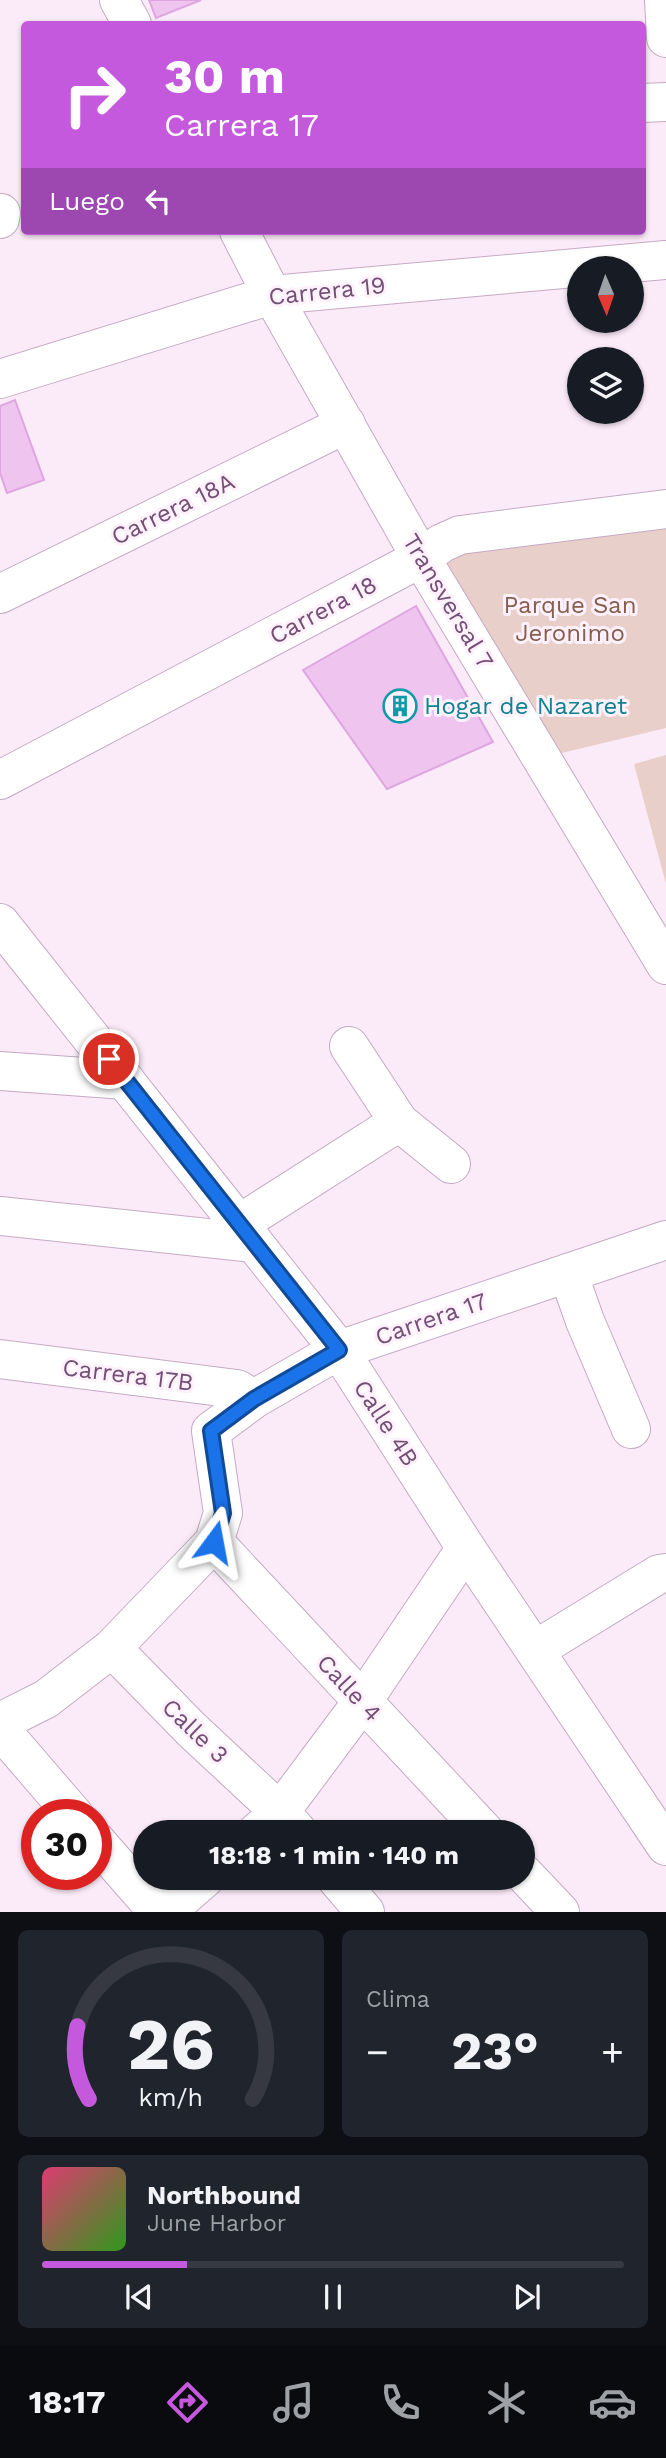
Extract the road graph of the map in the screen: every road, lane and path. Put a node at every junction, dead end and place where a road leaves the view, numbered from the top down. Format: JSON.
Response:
{"nodes":[{"id":1,"x":119,"y":0,"type":"edge"},
{"id":2,"x":664,"y":0,"type":"edge"},
{"id":3,"x":130,"y":21,"type":"edge"},
{"id":4,"x":666,"y":38,"type":"edge"},
{"id":5,"x":666,"y":102,"type":"edge"},
{"id":6,"x":646,"y":103,"type":"edge"},
{"id":7,"x":1,"y":213,"type":"edge"},
{"id":8,"x":0,"y":219,"type":"edge"},
{"id":9,"x":241,"y":235,"type":"edge"},
{"id":10,"x":666,"y":260,"type":"edge"},
{"id":11,"x":272,"y":295,"type":"junction"},
{"id":12,"x":0,"y":379,"type":"edge"},
{"id":13,"x":346,"y":424,"type":"junction"},
{"id":14,"x":666,"y":509,"type":"edge"},
{"id":15,"x":421,"y":558,"type":"junction"},
{"id":16,"x":0,"y":594,"type":"edge"},
{"id":17,"x":0,"y":780,"type":"edge"},
{"id":18,"x":4,"y":933,"type":"edge"},
{"id":19,"x":666,"y":965,"type":"edge"},
{"id":20,"x":349,"y":1046,"type":"dead end"},
{"id":21,"x":0,"y":1071,"type":"edge"},
{"id":22,"x":125,"y":1080,"type":"junction"},
{"id":23,"x":398,"y":1122,"type":"junction"},
{"id":24,"x":450,"y":1164,"type":"dead end"},
{"id":25,"x":0,"y":1216,"type":"edge"},
{"id":26,"x":246,"y":1233,"type":"junction"},
{"id":27,"x":666,"y":1240,"type":"edge"},
{"id":28,"x":568,"y":1273,"type":"junction"},
{"id":29,"x":339,"y":1350,"type":"junction"},
{"id":30,"x":0,"y":1359,"type":"edge"},
{"id":31,"x":254,"y":1399,"type":"junction"},
{"id":32,"x":631,"y":1429,"type":"dead end"},
{"id":33,"x":214,"y":1542,"type":"junction"},
{"id":34,"x":466,"y":1548,"type":"junction"},
{"id":35,"x":666,"y":1573,"type":"edge"},
{"id":36,"x":112,"y":1648,"type":"junction"},
{"id":37,"x":535,"y":1650,"type":"junction"},
{"id":38,"x":362,"y":1702,"type":"junction"},
{"id":39,"x":0,"y":1722,"type":"edge"},
{"id":40,"x":0,"y":1729,"type":"edge"},
{"id":41,"x":60,"y":1799,"type":"edge"},
{"id":42,"x":273,"y":1820,"type":"edge"},
{"id":43,"x":281,"y":1820,"type":"edge"},
{"id":44,"x":474,"y":1820,"type":"edge"},
{"id":45,"x":666,"y":1846,"type":"edge"},
{"id":46,"x":112,"y":1859,"type":"edge"},
{"id":47,"x":535,"y":1886,"type":"edge"},
{"id":48,"x":191,"y":1890,"type":"edge"},
{"id":49,"x":346,"y":1890,"type":"edge"},
{"id":50,"x":158,"y":1912,"type":"edge"},
{"id":51,"x":166,"y":1912,"type":"edge"},
{"id":52,"x":365,"y":1912,"type":"edge"},
{"id":53,"x":560,"y":1912,"type":"edge"}],
"edges":[{"from":1,"to":3,"type":"street"},
{"from":2,"to":4,"type":"street"},
{"from":5,"to":6,"type":"street"},
{"from":7,"to":8,"type":"street"},
{"from":9,"to":11,"type":"street","name":"Transversal 7"},
{"from":10,"to":11,"type":"street","name":"Carrera 19"},
{"from":11,"to":12,"type":"street","name":"Carrera 19"},
{"from":11,"to":13,"type":"street","name":"Transversal 7"},
{"from":13,"to":15,"type":"street","name":"Transversal 7"},
{"from":13,"to":16,"type":"street","name":"Carrera 18A"},
{"from":14,"to":15,"type":"street","name":"Carrera 18"},
{"from":15,"to":17,"type":"street","name":"Carrera 18"},
{"from":15,"to":19,"type":"street","name":"Transversal 7"},
{"from":18,"to":22,"type":"street","name":"Calle 4B"},
{"from":20,"to":23,"type":"street"},
{"from":21,"to":22,"type":"street"},
{"from":22,"to":26,"type":"street","name":"Calle 4B"},
{"from":23,"to":24,"type":"street"},
{"from":23,"to":26,"type":"street"},
{"from":25,"to":26,"type":"street"},
{"from":26,"to":29,"type":"street","name":"Calle 4B"},
{"from":27,"to":28,"type":"street","name":"Carrera 17"},
{"from":28,"to":29,"type":"street","name":"Carrera 17"},
{"from":28,"to":32,"type":"street"},
{"from":29,"to":31,"type":"street","name":"Carrera 17"},
{"from":29,"to":34,"type":"street","name":"Calle 4B"},
{"from":30,"to":31,"type":"street","name":"Carrera 17B"},
{"from":31,"to":33,"type":"street","name":"Carrera 17"},
{"from":33,"to":36,"type":"street"},
{"from":33,"to":38,"type":"street","name":"Calle 4"},
{"from":34,"to":37,"type":"street","name":"Calle 4B"},
{"from":34,"to":38,"type":"street"},
{"from":35,"to":37,"type":"street"},
{"from":36,"to":39,"type":"street"},
{"from":36,"to":42,"type":"street","name":"Calle 3"},
{"from":37,"to":45,"type":"street","name":"Calle 4B"},
{"from":38,"to":43,"type":"street"},
{"from":38,"to":44,"type":"street","name":"Calle 4"},
{"from":40,"to":41,"type":"street"},
{"from":46,"to":50,"type":"street"},
{"from":47,"to":53,"type":"street"},
{"from":48,"to":51,"type":"street"},
{"from":49,"to":52,"type":"street"}]}
